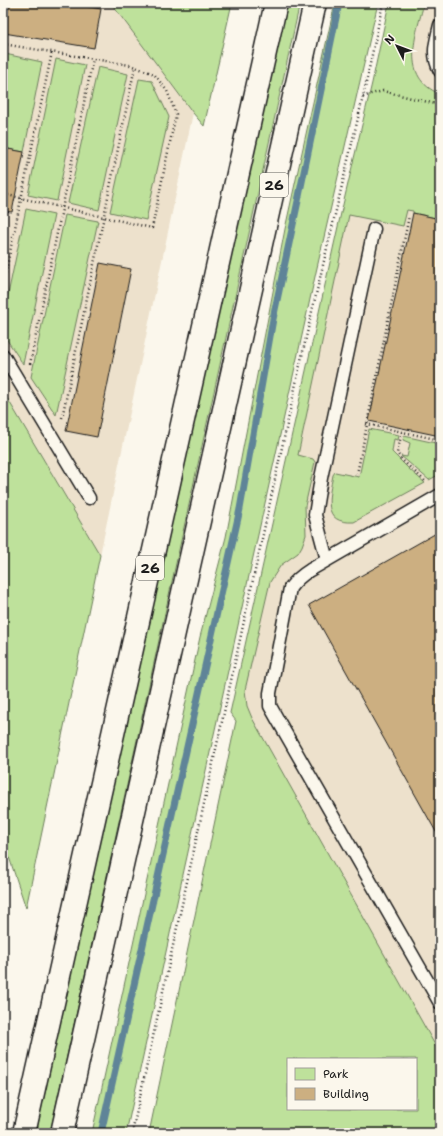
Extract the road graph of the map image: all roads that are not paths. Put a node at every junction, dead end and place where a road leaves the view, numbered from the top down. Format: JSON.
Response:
{"nodes":[{"id":1,"x":276,"y":3,"type":"edge"},
{"id":2,"x":315,"y":3,"type":"edge"},
{"id":3,"x":440,"y":25,"type":"edge"},
{"id":4,"x":440,"y":71,"type":"edge"},
{"id":5,"x":374,"y":229,"type":"dead end"},
{"id":6,"x":3,"y":355,"type":"edge"},
{"id":7,"x":440,"y":496,"type":"edge"},
{"id":8,"x":89,"y":498,"type":"dead end"},
{"id":9,"x":327,"y":560,"type":"junction"},
{"id":10,"x":440,"y":1003,"type":"edge"},
{"id":11,"x":24,"y":1133,"type":"edge"},
{"id":12,"x":62,"y":1133,"type":"edge"}],
"edges":[{"from":1,"to":11,"type":"highway","number":"26"},
{"from":2,"to":12,"type":"highway","number":"26"},
{"from":3,"to":4,"type":"lane"},
{"from":5,"to":9,"type":"lane"},
{"from":6,"to":8,"type":"lane"},
{"from":7,"to":9,"type":"lane"},
{"from":9,"to":10,"type":"lane"}]}
